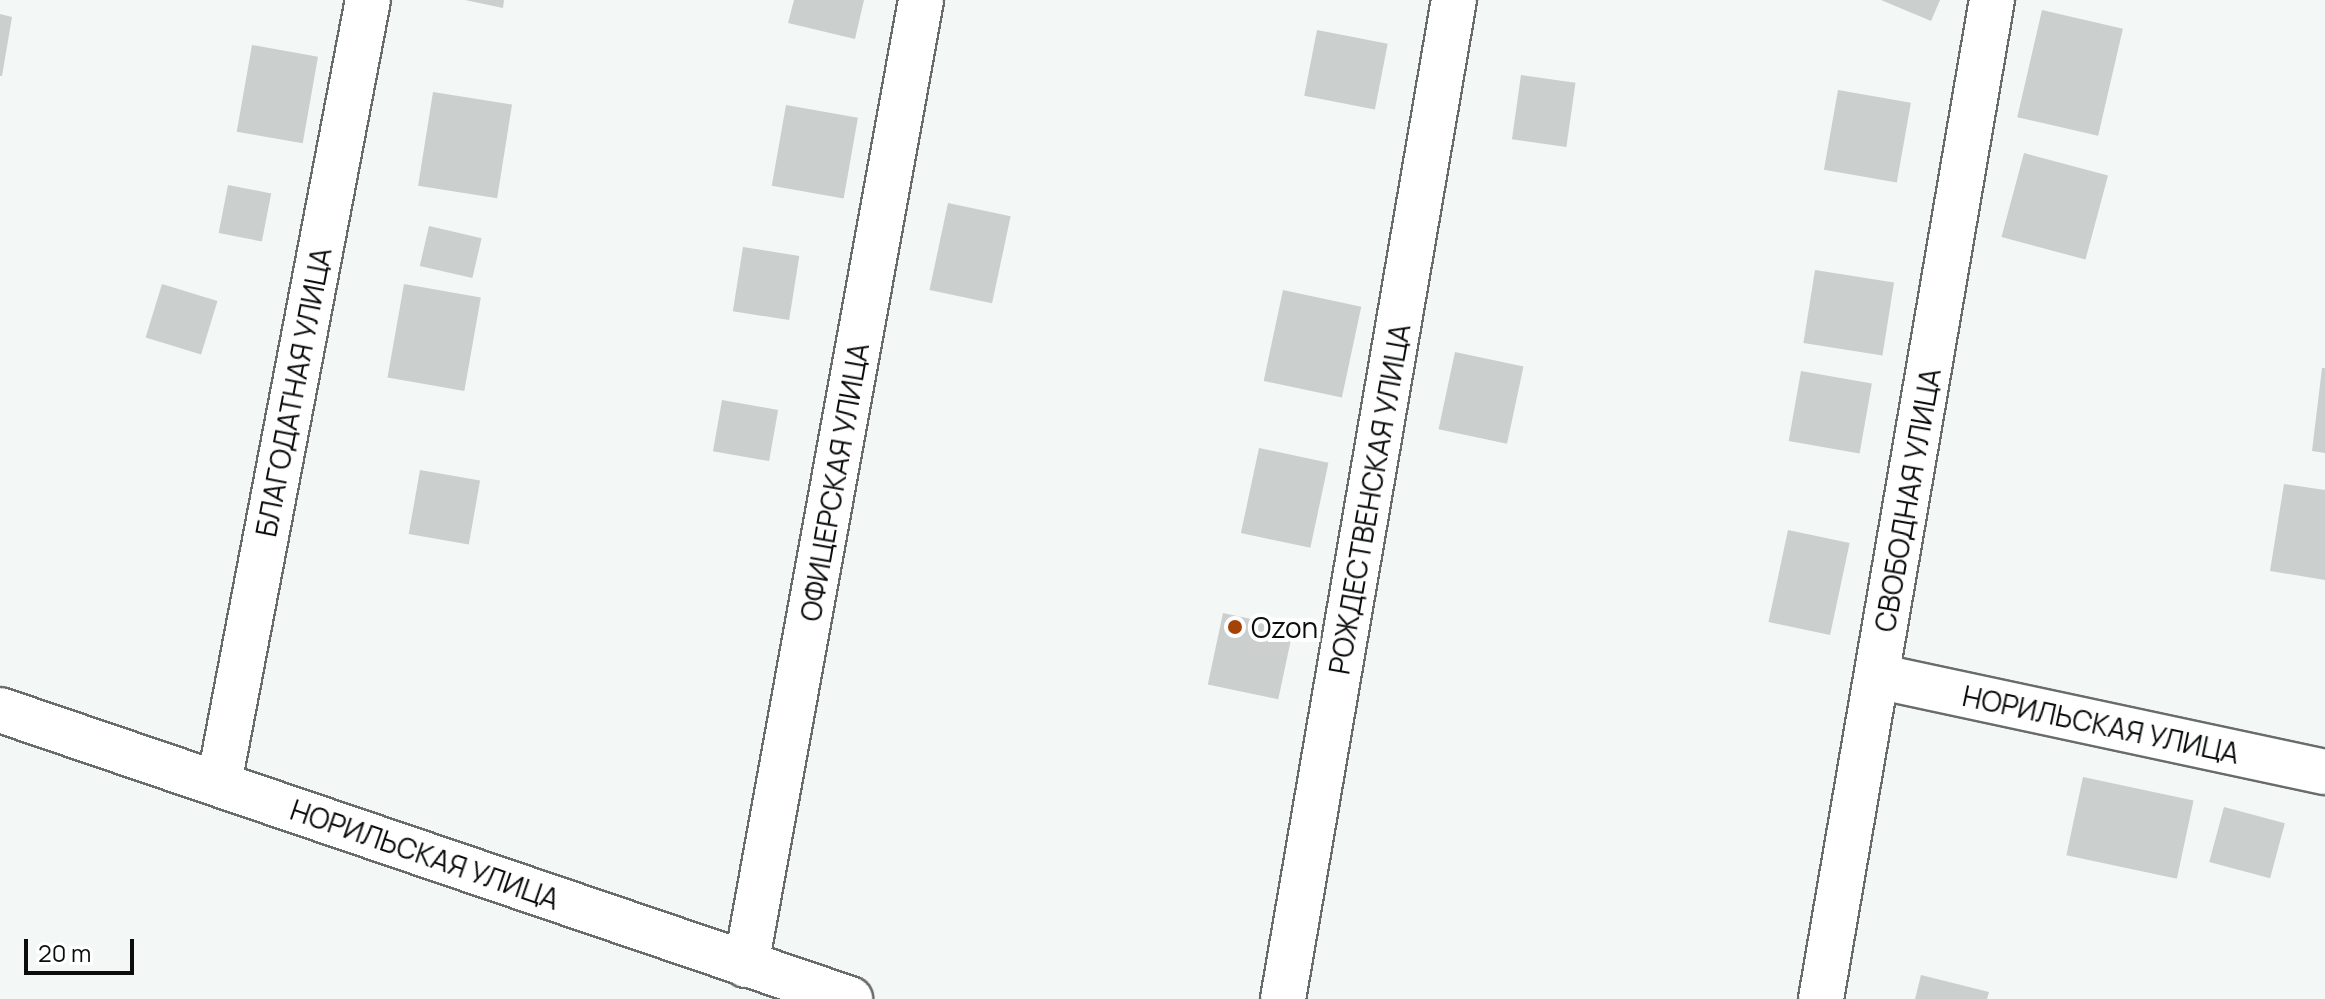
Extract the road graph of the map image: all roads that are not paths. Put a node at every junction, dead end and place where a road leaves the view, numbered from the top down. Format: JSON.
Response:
{"nodes":[{"id":1,"x":368,"y":0,"type":"edge"},
{"id":2,"x":921,"y":0,"type":"edge"},
{"id":3,"x":1454,"y":0,"type":"edge"},
{"id":4,"x":1992,"y":0,"type":"edge"},
{"id":5,"x":1877,"y":676,"type":"junction"},
{"id":6,"x":0,"y":710,"type":"edge"},
{"id":7,"x":2325,"y":772,"type":"edge"},
{"id":8,"x":219,"y":783,"type":"junction"},
{"id":9,"x":746,"y":965,"type":"junction"},
{"id":10,"x":850,"y":999,"type":"edge"},
{"id":11,"x":1283,"y":999,"type":"edge"},
{"id":12,"x":1821,"y":999,"type":"edge"}],
"edges":[{"from":1,"to":8,"type":"street","name":"БЛАГОДАТНАЯ УЛИЦА"},
{"from":2,"to":9,"type":"street","name":"ОФИЦЕРСКАЯ УЛИЦА"},
{"from":3,"to":11,"type":"street","name":"РОЖДЕСТВЕНСКАЯ УЛИЦА"},
{"from":4,"to":5,"type":"street","name":"СВОБОДНАЯ УЛИЦА"},
{"from":5,"to":7,"type":"street","name":"НОРИЛЬСКАЯ УЛИЦА"},
{"from":5,"to":12,"type":"street","name":"СВОБОДНАЯ УЛИЦА"},
{"from":6,"to":8,"type":"street","name":"НОРИЛЬСКАЯ УЛИЦА"},
{"from":8,"to":9,"type":"street","name":"НОРИЛЬСКАЯ УЛИЦА"},
{"from":9,"to":10,"type":"street","name":"НОРИЛЬСКАЯ УЛИЦА"}]}
